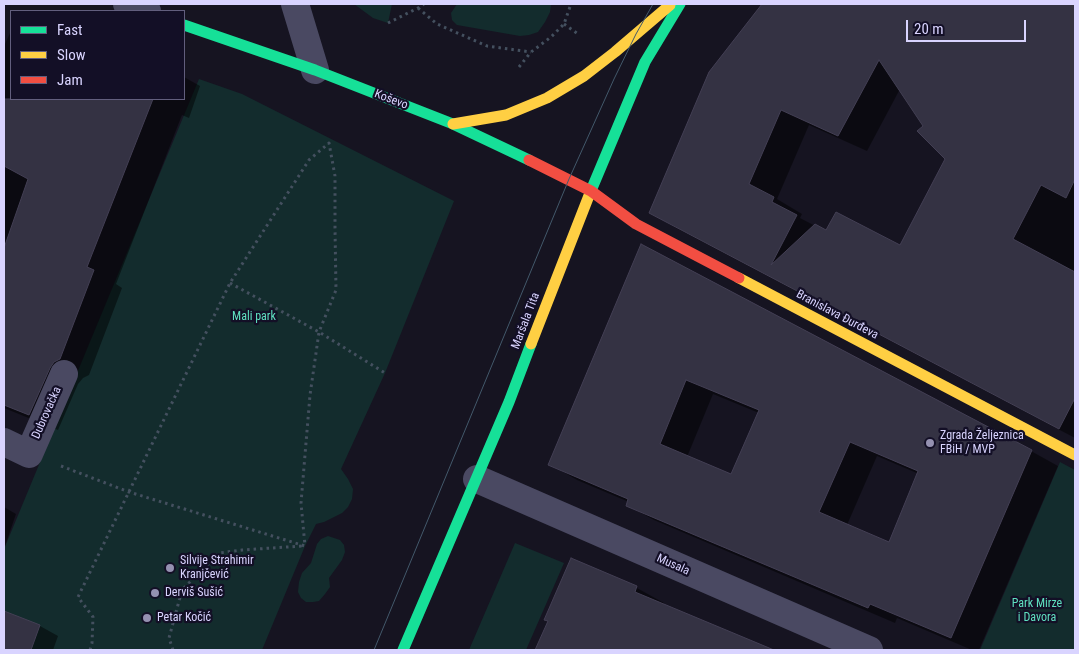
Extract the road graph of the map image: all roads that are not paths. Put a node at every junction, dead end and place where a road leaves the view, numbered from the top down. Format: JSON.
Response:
{"nodes":[{"id":1,"x":127,"y":4,"type":"edge"},
{"id":2,"x":295,"y":4,"type":"edge"},
{"id":3,"x":671,"y":4,"type":"edge"},
{"id":4,"x":680,"y":4,"type":"edge"},
{"id":5,"x":144,"y":10,"type":"edge"},
{"id":6,"x":185,"y":25,"type":"edge"},
{"id":7,"x":315,"y":70,"type":"junction"},
{"id":8,"x":453,"y":124,"type":"junction"},
{"id":9,"x":591,"y":191,"type":"junction"},
{"id":10,"x":64,"y":374,"type":"dead end"},
{"id":11,"x":4,"y":442,"type":"edge"},
{"id":12,"x":1075,"y":455,"type":"edge"},
{"id":13,"x":477,"y":479,"type":"junction"},
{"id":14,"x":403,"y":650,"type":"edge"},
{"id":15,"x":869,"y":650,"type":"edge"}],
"edges":[{"from":1,"to":5,"type":"street"},
{"from":2,"to":7,"type":"street"},
{"from":3,"to":8,"type":"street"},
{"from":4,"to":9,"type":"street","name":"Maršala Tita"},
{"from":6,"to":7,"type":"street","name":"Koševo"},
{"from":7,"to":8,"type":"street","name":"Koševo"},
{"from":8,"to":9,"type":"street","name":"Koševo"},
{"from":9,"to":12,"type":"street","name":"Branislava Đurđeva"},
{"from":9,"to":13,"type":"street","name":"Maršala Tita"},
{"from":10,"to":11,"type":"street","name":"Dubrovačka"},
{"from":13,"to":14,"type":"street","name":"Maršala Tita"},
{"from":13,"to":15,"type":"street","name":"Musala"}]}
